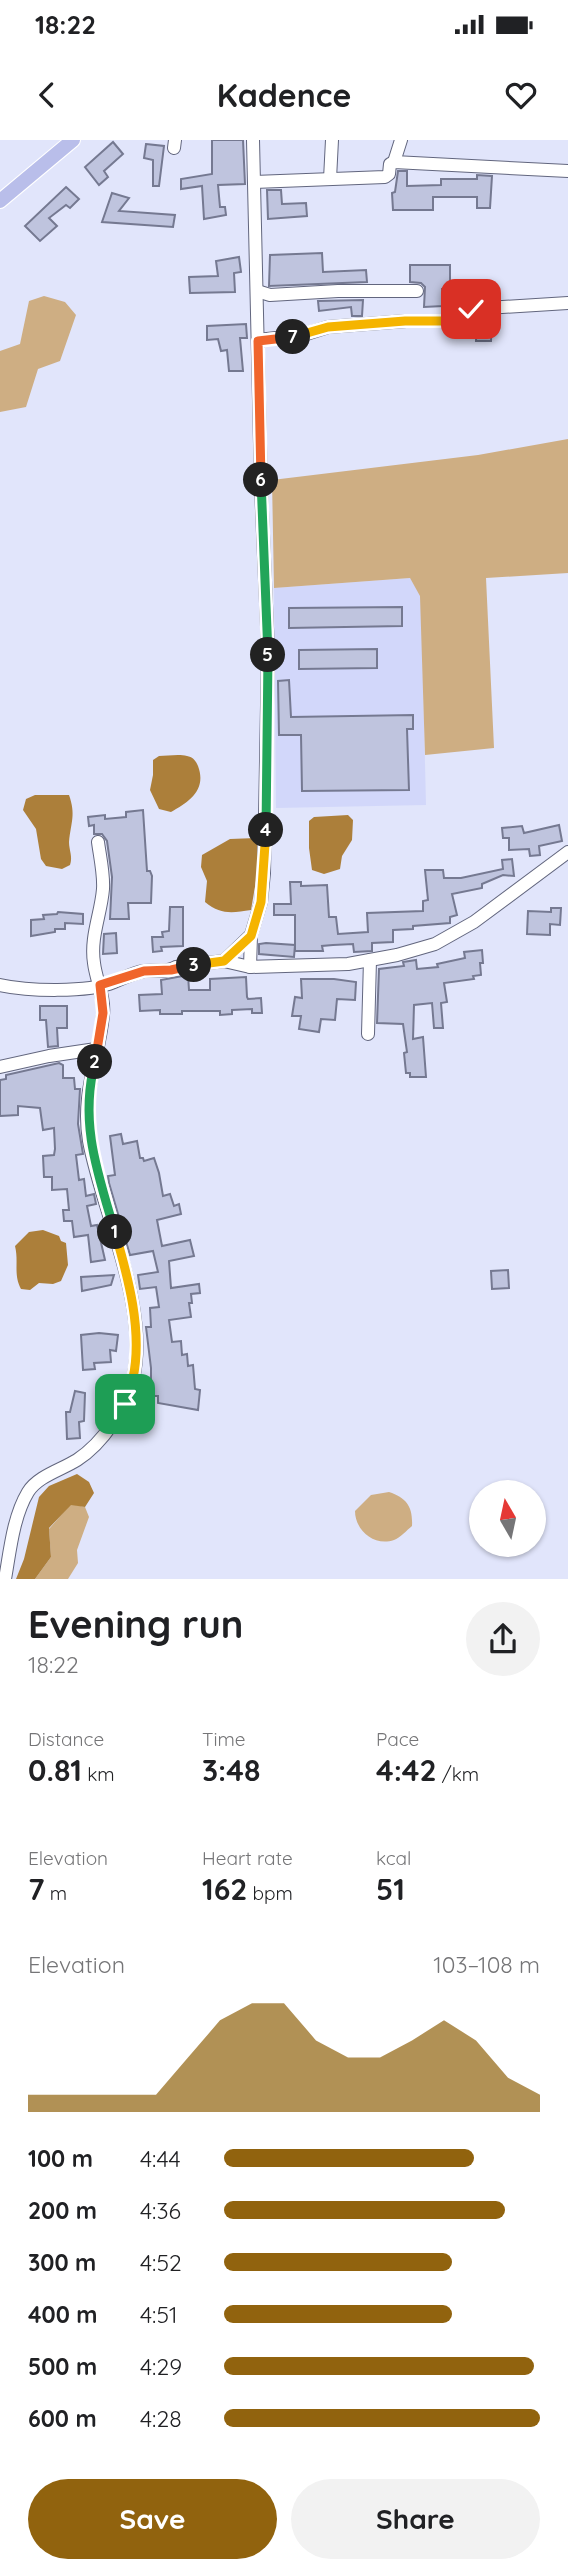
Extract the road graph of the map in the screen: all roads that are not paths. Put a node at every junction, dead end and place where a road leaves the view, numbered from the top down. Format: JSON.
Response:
{"nodes":[{"id":1,"x":73,"y":140,"type":"edge"},
{"id":2,"x":253,"y":140,"type":"edge"},
{"id":3,"x":332,"y":140,"type":"edge"},
{"id":4,"x":401,"y":140,"type":"edge"},
{"id":5,"x":394,"y":162,"type":"junction"},
{"id":6,"x":568,"y":171,"type":"edge"},
{"id":7,"x":330,"y":179,"type":"junction"},
{"id":8,"x":254,"y":182,"type":"junction"},
{"id":9,"x":0,"y":201,"type":"edge"},
{"id":10,"x":257,"y":291,"type":"junction"},
{"id":11,"x":417,"y":291,"type":"dead end"},
{"id":12,"x":568,"y":303,"type":"edge"},
{"id":13,"x":258,"y":341,"type":"junction"},
{"id":14,"x":98,"y":842,"type":"dead end"},
{"id":15,"x":568,"y":852,"type":"edge"},
{"id":16,"x":251,"y":936,"type":"junction"},
{"id":17,"x":370,"y":960,"type":"junction"},
{"id":18,"x":224,"y":961,"type":"junction"},
{"id":19,"x":250,"y":967,"type":"junction"},
{"id":20,"x":0,"y":985,"type":"edge"},
{"id":21,"x":100,"y":985,"type":"junction"},
{"id":22,"x":369,"y":1034,"type":"dead end"},
{"id":23,"x":96,"y":1049,"type":"junction"},
{"id":24,"x":0,"y":1067,"type":"edge"},
{"id":25,"x":5,"y":1579,"type":"edge"}],
"edges":[{"from":1,"to":9,"type":"main road"},
{"from":2,"to":8,"type":"street"},
{"from":3,"to":7,"type":"street"},
{"from":4,"to":5,"type":"street"},
{"from":5,"to":6,"type":"street"},
{"from":5,"to":7,"type":"street"},
{"from":7,"to":8,"type":"street"},
{"from":8,"to":10,"type":"street"},
{"from":10,"to":11,"type":"street"},
{"from":10,"to":13,"type":"street"},
{"from":12,"to":13,"type":"street"},
{"from":13,"to":16,"type":"street"},
{"from":14,"to":21,"type":"street"},
{"from":15,"to":17,"type":"street"},
{"from":16,"to":18,"type":"street"},
{"from":16,"to":19,"type":"street"},
{"from":17,"to":19,"type":"street"},
{"from":17,"to":22,"type":"street"},
{"from":18,"to":19,"type":"street"},
{"from":18,"to":21,"type":"street"},
{"from":20,"to":21,"type":"street"},
{"from":21,"to":23,"type":"street"},
{"from":23,"to":24,"type":"street"},
{"from":23,"to":25,"type":"street"}]}
